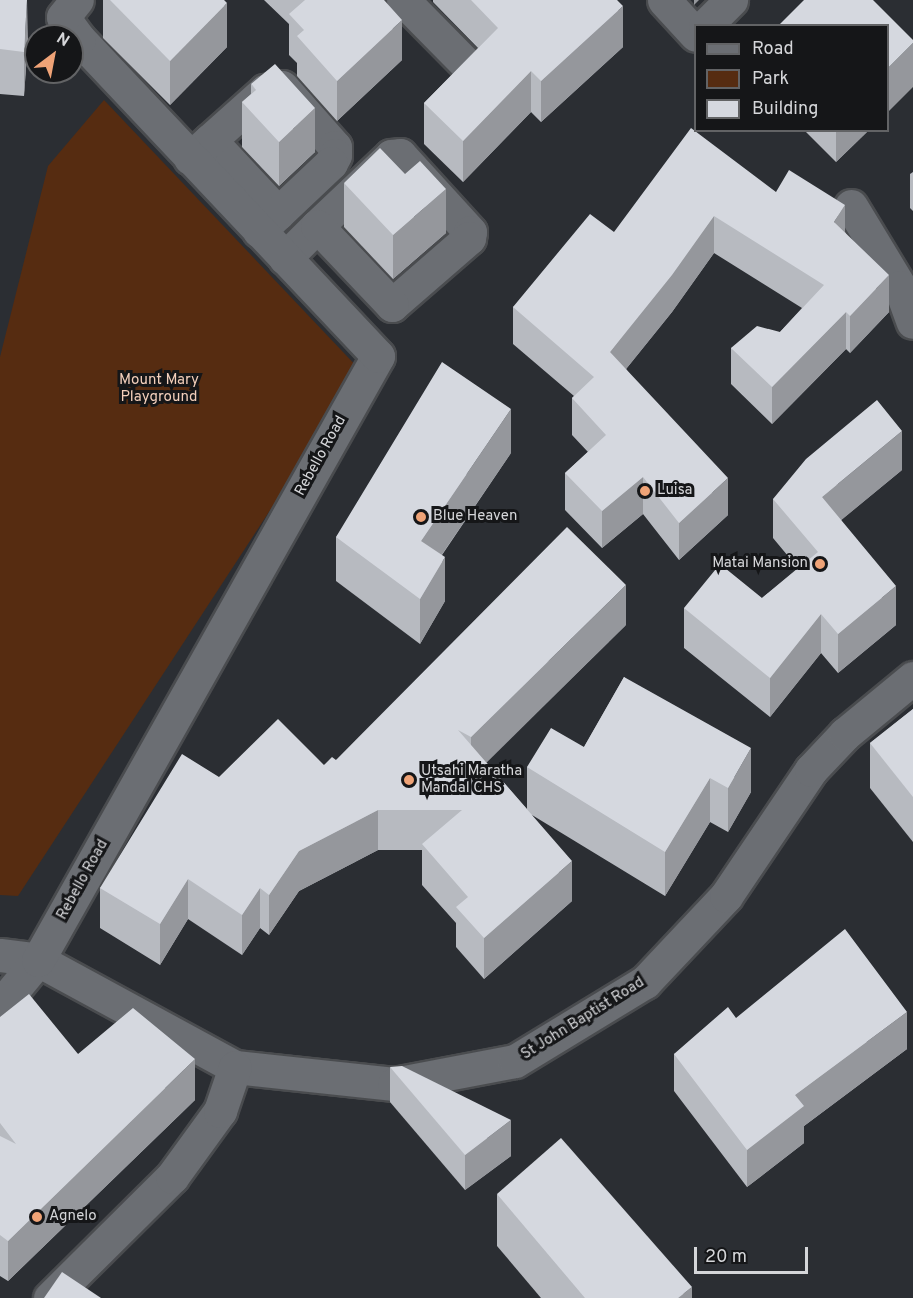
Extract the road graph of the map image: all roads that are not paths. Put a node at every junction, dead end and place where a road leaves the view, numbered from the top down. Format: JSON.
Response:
{"nodes":[{"id":1,"x":403,"y":0,"type":"edge"},
{"id":2,"x":664,"y":0,"type":"edge"},
{"id":3,"x":731,"y":0,"type":"edge"},
{"id":4,"x":70,"y":8,"type":"edge"},
{"id":5,"x":707,"y":24,"type":"edge"},
{"id":6,"x":694,"y":35,"type":"edge"},
{"id":7,"x":468,"y":66,"type":"edge"},
{"id":8,"x":200,"y":149,"type":"junction"},
{"id":9,"x":851,"y":206,"type":"dead end"},
{"id":10,"x":269,"y":222,"type":"junction"},
{"id":11,"x":317,"y":226,"type":"junction"},
{"id":12,"x":285,"y":258,"type":"junction"},
{"id":13,"x":913,"y":322,"type":"edge"},
{"id":14,"x":913,"y":678,"type":"edge"},
{"id":15,"x":0,"y":955,"type":"edge"},
{"id":16,"x":38,"y":960,"type":"junction"},
{"id":17,"x":0,"y":1006,"type":"edge"},
{"id":18,"x":235,"y":1066,"type":"junction"},
{"id":19,"x":59,"y":1295,"type":"edge"}],
"edges":[{"from":1,"to":7,"type":"street"},
{"from":2,"to":6,"type":"street"},
{"from":3,"to":5,"type":"street"},
{"from":4,"to":8,"type":"street","name":"Rebello Road"},
{"from":8,"to":10,"type":"street","name":"Rebello Road"},
{"from":8,"to":10,"type":"street"},
{"from":9,"to":13,"type":"street"},
{"from":10,"to":12,"type":"street","name":"Rebello Road"},
{"from":11,"to":11,"type":"street"},
{"from":11,"to":12,"type":"street"},
{"from":12,"to":16,"type":"street","name":"Rebello Road"},
{"from":14,"to":18,"type":"street","name":"St John Baptist Road"},
{"from":15,"to":16,"type":"street"},
{"from":16,"to":17,"type":"street"},
{"from":16,"to":18,"type":"street","name":"St John Baptist Road"},
{"from":18,"to":19,"type":"street"}]}
